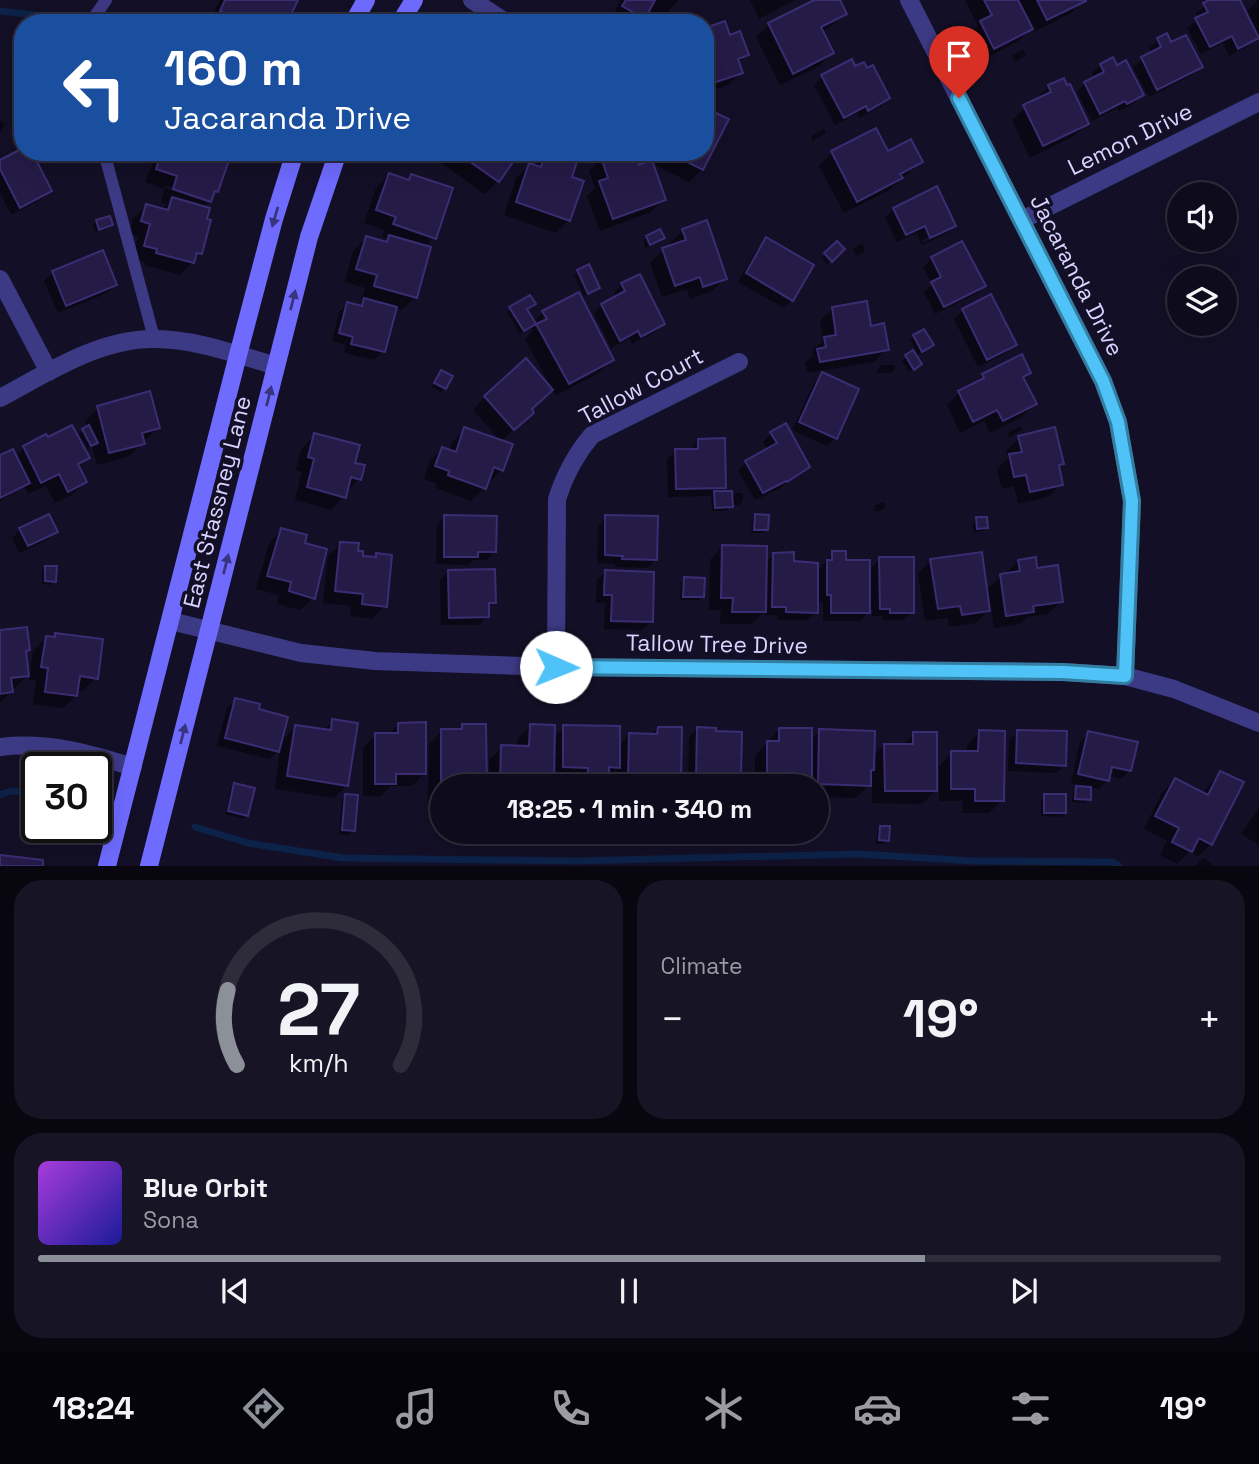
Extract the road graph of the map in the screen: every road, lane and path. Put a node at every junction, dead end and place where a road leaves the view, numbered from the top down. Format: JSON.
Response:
{"nodes":[{"id":1,"x":472,"y":0,"type":"edge"},
{"id":2,"x":909,"y":0,"type":"edge"},
{"id":3,"x":493,"y":14,"type":"edge"},
{"id":4,"x":1259,"y":102,"type":"edge"},
{"id":5,"x":106,"y":161,"type":"edge"},
{"id":6,"x":292,"y":161,"type":"edge"},
{"id":7,"x":335,"y":161,"type":"edge"},
{"id":8,"x":1022,"y":219,"type":"junction"},
{"id":9,"x":0,"y":279,"type":"edge"},
{"id":10,"x":154,"y":338,"type":"junction"},
{"id":11,"x":238,"y":355,"type":"junction"},
{"id":12,"x":739,"y":362,"type":"dead end"},
{"id":13,"x":276,"y":366,"type":"junction"},
{"id":14,"x":49,"y":372,"type":"junction"},
{"id":15,"x":0,"y":398,"type":"edge"},
{"id":16,"x":171,"y":621,"type":"junction"},
{"id":17,"x":209,"y":631,"type":"junction"},
{"id":18,"x":556,"y":667,"type":"junction"},
{"id":19,"x":1125,"y":676,"type":"junction"},
{"id":20,"x":1259,"y":723,"type":"edge"},
{"id":21,"x":0,"y":747,"type":"edge"},
{"id":22,"x":132,"y":767,"type":"junction"},
{"id":23,"x":107,"y":866,"type":"edge"},
{"id":24,"x":149,"y":866,"type":"edge"}],
"edges":[{"from":1,"to":3,"type":"street"},
{"from":2,"to":8,"type":"street","name":"Jacaranda Drive"},
{"from":4,"to":8,"type":"street","name":"Lemon Drive"},
{"from":5,"to":10,"type":"lane"},
{"from":6,"to":11,"type":"main road","name":"East Stassney Lane","one_way":true},
{"from":13,"to":7,"type":"main road","name":"East Stassney Lane","one_way":true},
{"from":8,"to":19,"type":"street","name":"Jacaranda Drive"},
{"from":9,"to":14,"type":"street"},
{"from":10,"to":11,"type":"street"},
{"from":10,"to":14,"type":"street"},
{"from":11,"to":13,"type":"street"},
{"from":11,"to":16,"type":"main road","name":"East Stassney Lane"},
{"from":12,"to":18,"type":"street","name":"Tallow Court"},
{"from":17,"to":13,"type":"main road","name":"East Stassney Lane","one_way":true},
{"from":14,"to":15,"type":"street"},
{"from":16,"to":17,"type":"street","name":"Tallow Tree Drive"},
{"from":16,"to":22,"type":"main road","name":"East Stassney Lane"},
{"from":17,"to":18,"type":"street","name":"Tallow Tree Drive"},
{"from":24,"to":17,"type":"main road","name":"East Stassney Lane","one_way":true},
{"from":18,"to":19,"type":"street","name":"Tallow Tree Drive"},
{"from":19,"to":20,"type":"street","name":"Tallow Tree Drive"},
{"from":21,"to":22,"type":"street"},
{"from":22,"to":23,"type":"main road","name":"East Stassney Lane"}]}
